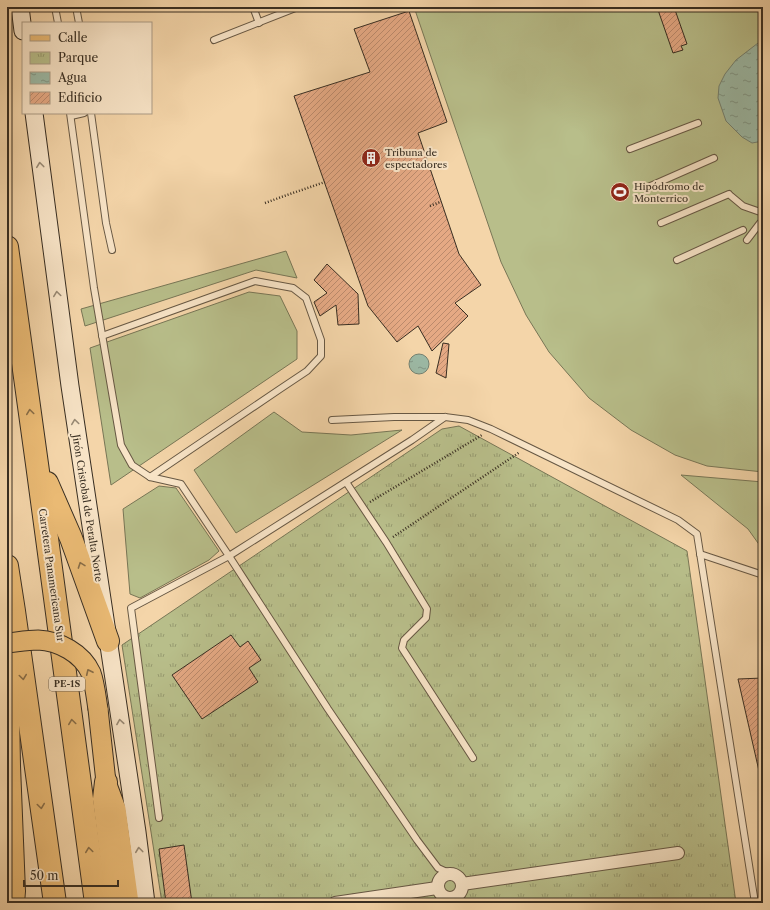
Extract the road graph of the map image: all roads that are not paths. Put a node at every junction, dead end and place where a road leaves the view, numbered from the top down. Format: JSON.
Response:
{"nodes":[{"id":1,"x":20,"y":7,"type":"edge"},
{"id":2,"x":55,"y":7,"type":"edge"},
{"id":3,"x":76,"y":7,"type":"edge"},
{"id":4,"x":253,"y":7,"type":"edge"},
{"id":5,"x":298,"y":7,"type":"edge"},
{"id":6,"x":58,"y":22,"type":"edge"},
{"id":7,"x":79,"y":22,"type":"edge"},
{"id":8,"x":258,"y":22,"type":"junction"},
{"id":9,"x":22,"y":23,"type":"edge"},
{"id":10,"x":214,"y":40,"type":"dead end"},
{"id":11,"x":34,"y":114,"type":"edge"},
{"id":12,"x":91,"y":114,"type":"edge"},
{"id":13,"x":70,"y":115,"type":"edge"},
{"id":14,"x":698,"y":123,"type":"dead end"},
{"id":15,"x":630,"y":149,"type":"dead end"},
{"id":16,"x":714,"y":158,"type":"dead end"},
{"id":17,"x":646,"y":188,"type":"dead end"},
{"id":18,"x":763,"y":213,"type":"edge"},
{"id":19,"x":661,"y":222,"type":"dead end"},
{"id":20,"x":763,"y":222,"type":"edge"},
{"id":21,"x":743,"y":230,"type":"dead end"},
{"id":22,"x":747,"y":240,"type":"dead end"},
{"id":23,"x":7,"y":247,"type":"edge"},
{"id":24,"x":112,"y":250,"type":"dead end"},
{"id":25,"x":677,"y":260,"type":"dead end"},
{"id":26,"x":102,"y":336,"type":"junction"},
{"id":27,"x":445,"y":417,"type":"junction"},
{"id":28,"x":332,"y":420,"type":"dead end"},
{"id":29,"x":37,"y":464,"type":"junction"},
{"id":30,"x":150,"y":477,"type":"junction"},
{"id":31,"x":346,"y":482,"type":"junction"},
{"id":32,"x":700,"y":554,"type":"junction"},
{"id":33,"x":229,"y":556,"type":"junction"},
{"id":34,"x":7,"y":566,"type":"edge"},
{"id":35,"x":763,"y":575,"type":"edge"},
{"id":36,"x":14,"y":611,"type":"junction"},
{"id":37,"x":7,"y":637,"type":"edge"},
{"id":38,"x":108,"y":641,"type":"junction"},
{"id":39,"x":7,"y":643,"type":"edge"},
{"id":40,"x":7,"y":654,"type":"edge"},
{"id":41,"x":473,"y":758,"type":"dead end"},
{"id":42,"x":8,"y":762,"type":"edge"},
{"id":43,"x":106,"y":782,"type":"junction"},
{"id":44,"x":159,"y":818,"type":"dead end"},
{"id":45,"x":678,"y":853,"type":"dead end"},
{"id":46,"x":451,"y":874,"type":"junction"},
{"id":47,"x":462,"y":884,"type":"junction"},
{"id":48,"x":438,"y":888,"type":"junction"},
{"id":49,"x":14,"y":899,"type":"edge"},
{"id":50,"x":54,"y":903,"type":"edge"},
{"id":51,"x":96,"y":903,"type":"edge"},
{"id":52,"x":117,"y":903,"type":"edge"},
{"id":53,"x":128,"y":903,"type":"edge"},
{"id":54,"x":146,"y":903,"type":"edge"},
{"id":55,"x":335,"y":903,"type":"edge"},
{"id":56,"x":755,"y":903,"type":"edge"}],
"edges":[{"from":1,"to":9,"type":"street"},
{"from":2,"to":6,"type":"lane"},
{"from":3,"to":7,"type":"lane"},
{"from":4,"to":8,"type":"lane"},
{"from":5,"to":8,"type":"lane"},
{"from":8,"to":10,"type":"lane"},
{"from":38,"to":11,"type":"street","name":"Jirón Cristobal de Peralta Norte","one_way":true},
{"from":12,"to":24,"type":"lane"},
{"from":13,"to":26,"type":"lane"},
{"from":14,"to":15,"type":"lane"},
{"from":16,"to":17,"type":"lane"},
{"from":18,"to":19,"type":"lane"},
{"from":20,"to":22,"type":"lane"},
{"from":21,"to":25,"type":"lane"},
{"from":29,"to":23,"type":"highway","name":"Carretera Panamericana Sur","number":"PE-1S","one_way":true},
{"from":26,"to":30,"type":"lane"},
{"from":26,"to":30,"type":"lane"},
{"from":27,"to":28,"type":"lane"},
{"from":27,"to":31,"type":"lane"},
{"from":27,"to":32,"type":"lane"},
{"from":38,"to":29,"type":"highway","one_way":true},
{"from":51,"to":29,"type":"highway","name":"Carretera Panamericana Sur","number":"PE-1S","one_way":true},
{"from":30,"to":33,"type":"lane"},
{"from":31,"to":33,"type":"lane"},
{"from":31,"to":41,"type":"lane"},
{"from":32,"to":35,"type":"lane"},
{"from":32,"to":56,"type":"lane"},
{"from":33,"to":44,"type":"lane"},
{"from":33,"to":46,"type":"lane"},
{"from":34,"to":36,"type":"highway"},
{"from":36,"to":37,"type":"highway"},
{"from":36,"to":50,"type":"highway","one_way":true},
{"from":54,"to":38,"type":"street","name":"Jirón Cristobal de Peralta Norte","one_way":true},
{"from":43,"to":39,"type":"main road","one_way":true,"bridge":true},
{"from":40,"to":42,"type":"highway"},
{"from":42,"to":49,"type":"highway"},
{"from":43,"to":52,"type":"highway"},
{"from":43,"to":53,"type":"main road"},
{"from":45,"to":47,"type":"street"},
{"from":46,"to":47,"type":"street"},
{"from":46,"to":48,"type":"street"},
{"from":47,"to":48,"type":"street"},
{"from":48,"to":55,"type":"street"}]}
